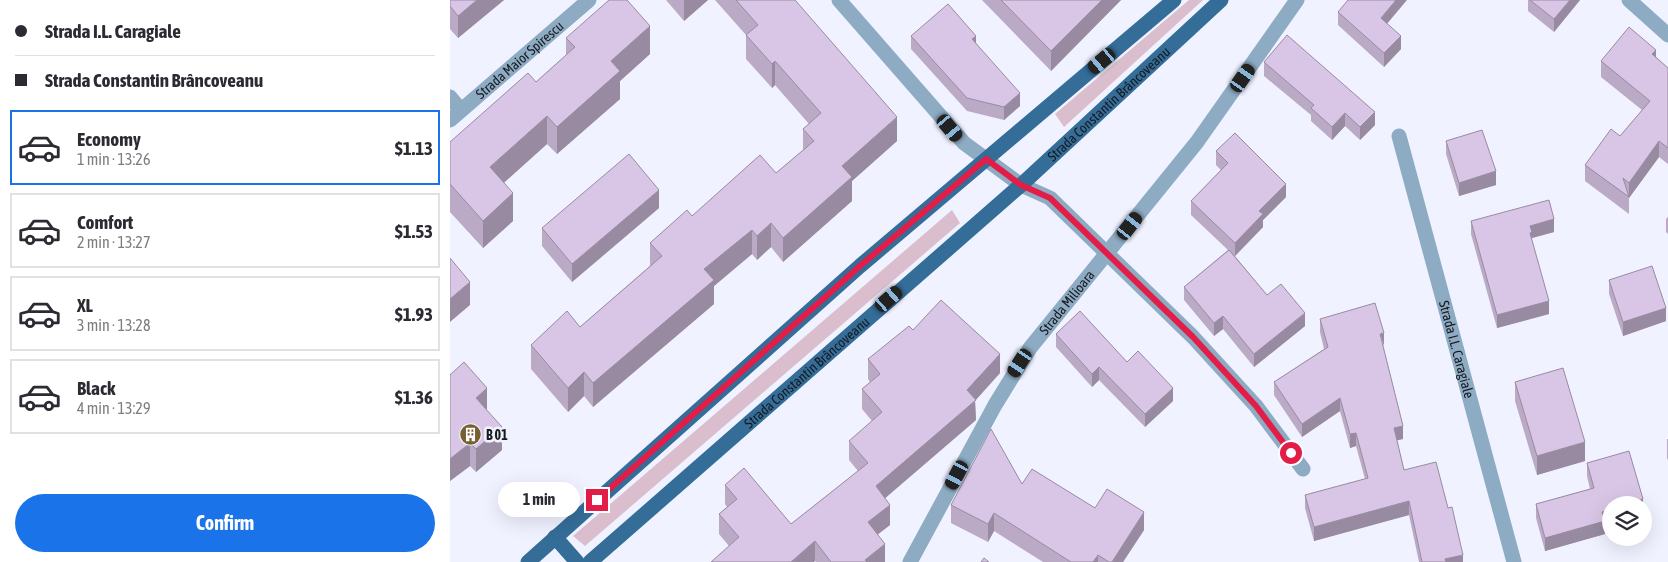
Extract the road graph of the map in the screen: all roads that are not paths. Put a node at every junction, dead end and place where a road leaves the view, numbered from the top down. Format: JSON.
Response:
{"nodes":[{"id":1,"x":589,"y":0,"type":"edge"},
{"id":2,"x":839,"y":0,"type":"edge"},
{"id":3,"x":1174,"y":0,"type":"edge"},
{"id":4,"x":1221,"y":0,"type":"edge"},
{"id":5,"x":1297,"y":0,"type":"edge"},
{"id":6,"x":1628,"y":0,"type":"edge"},
{"id":7,"x":1668,"y":35,"type":"edge"},
{"id":8,"x":450,"y":97,"type":"edge"},
{"id":9,"x":462,"y":110,"type":"junction"},
{"id":10,"x":450,"y":120,"type":"edge"},
{"id":11,"x":1399,"y":136,"type":"dead end"},
{"id":12,"x":986,"y":159,"type":"junction"},
{"id":13,"x":1021,"y":185,"type":"junction"},
{"id":14,"x":1108,"y":254,"type":"junction"},
{"id":15,"x":1303,"y":469,"type":"dead end"},
{"id":16,"x":556,"y":537,"type":"junction"},
{"id":17,"x":528,"y":562,"type":"edge"},
{"id":18,"x":577,"y":562,"type":"edge"},
{"id":19,"x":590,"y":562,"type":"edge"},
{"id":20,"x":910,"y":562,"type":"edge"},
{"id":21,"x":1514,"y":562,"type":"edge"}],
"edges":[{"from":1,"to":9,"type":"street","name":"Strada Maior Spirescu"},
{"from":2,"to":12,"type":"street"},
{"from":3,"to":12,"type":"main road"},
{"from":4,"to":13,"type":"main road","name":"Strada Constantin Brâncoveanu"},
{"from":5,"to":14,"type":"street","name":"Strada Milioara"},
{"from":6,"to":7,"type":"street"},
{"from":8,"to":9,"type":"street"},
{"from":9,"to":10,"type":"street","name":"Strada Maior Spirescu"},
{"from":11,"to":21,"type":"street","name":"Strada I.L. Caragiale"},
{"from":12,"to":13,"type":"street"},
{"from":12,"to":16,"type":"main road"},
{"from":13,"to":14,"type":"street"},
{"from":13,"to":19,"type":"main road","name":"Strada Constantin Brâncoveanu"},
{"from":14,"to":15,"type":"street"},
{"from":14,"to":20,"type":"street","name":"Strada Milioara"},
{"from":16,"to":17,"type":"main road"},
{"from":16,"to":18,"type":"main road"}]}
